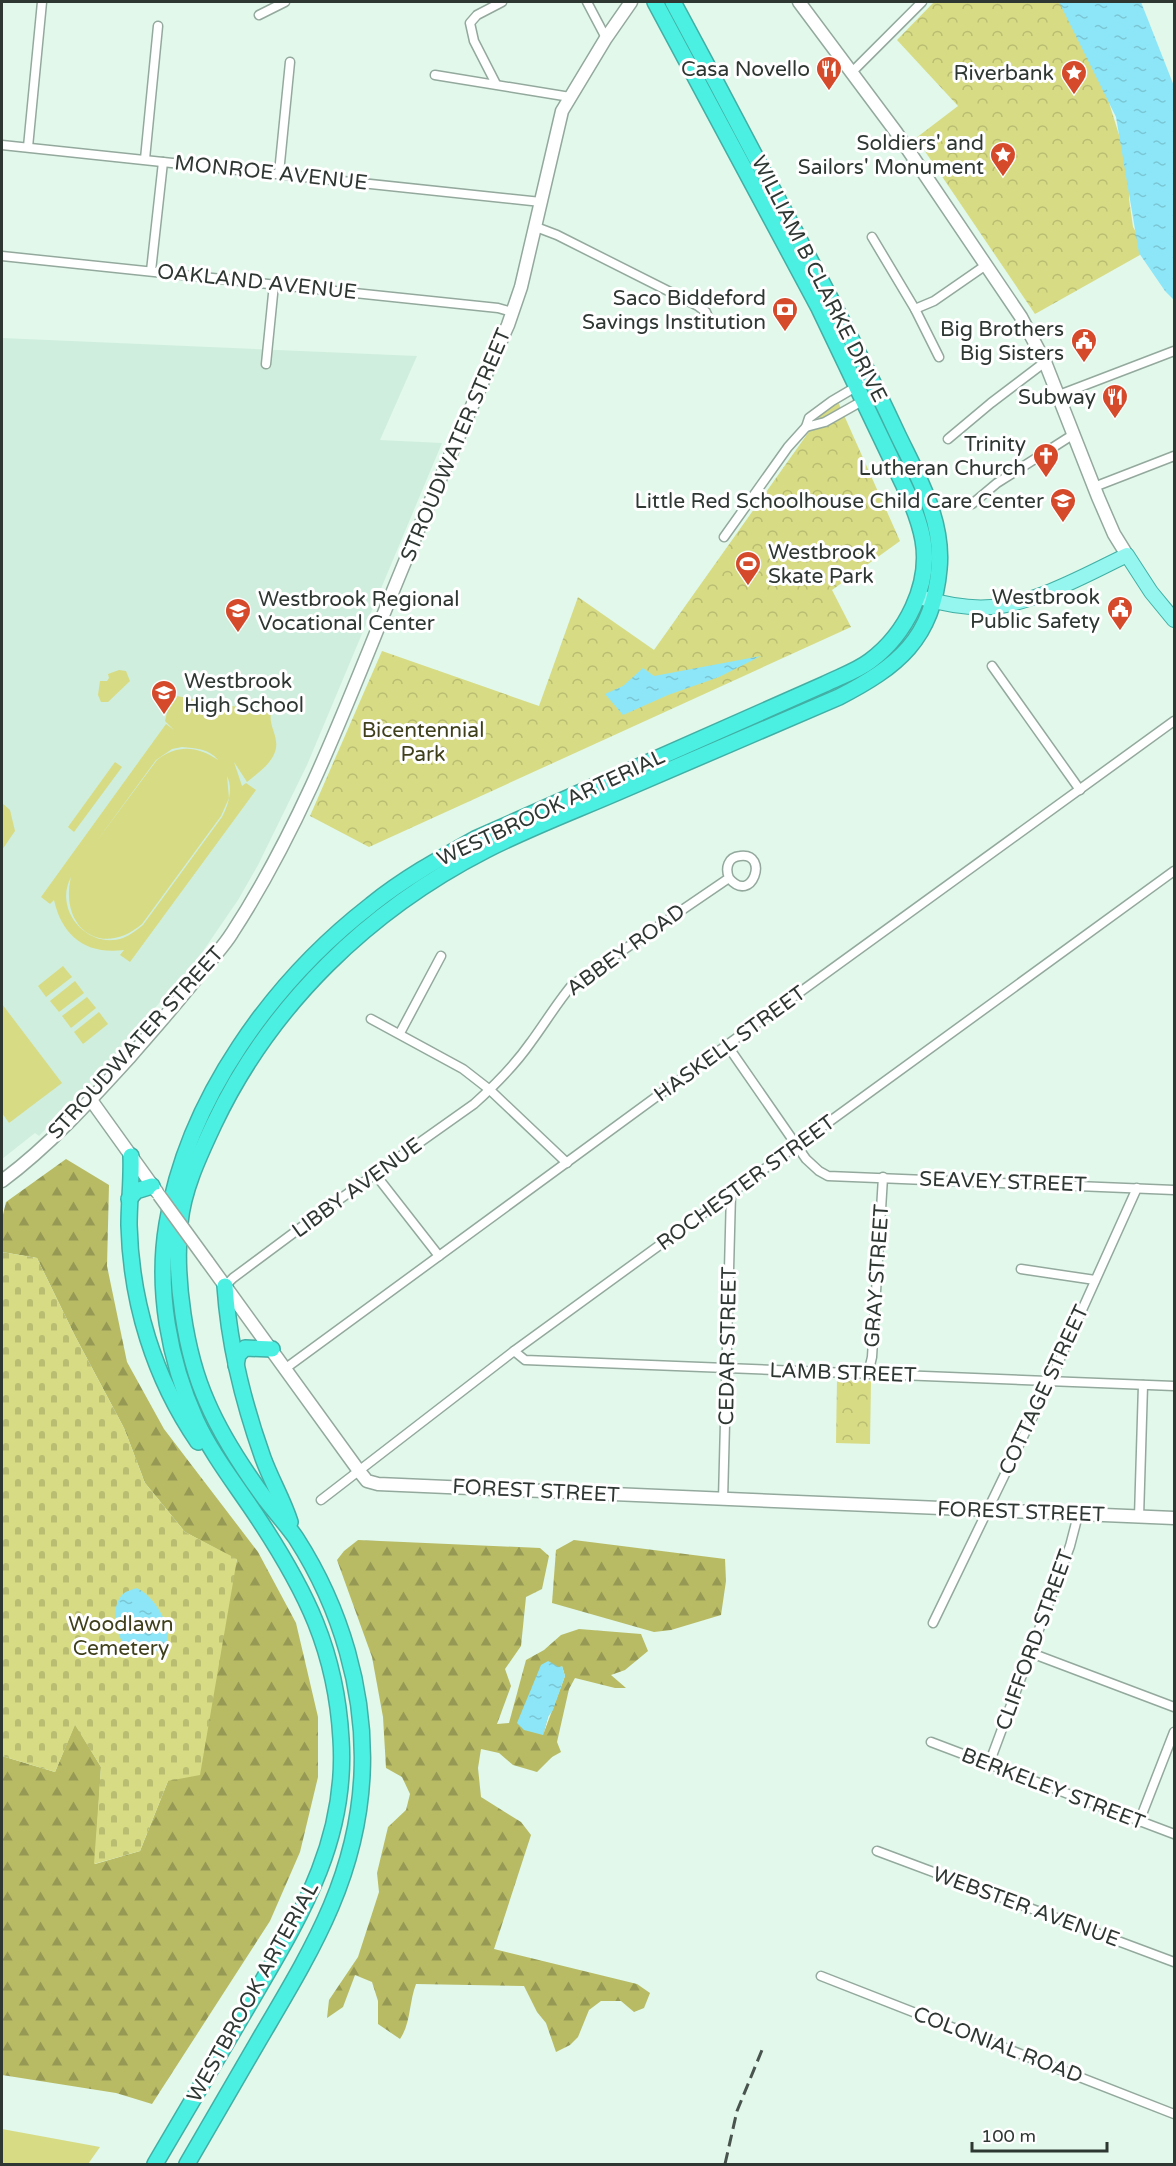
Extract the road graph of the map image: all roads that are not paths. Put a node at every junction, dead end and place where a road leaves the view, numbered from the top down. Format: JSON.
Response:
{"nodes":[{"id":1,"x":42,"y":2,"type":"edge"},
{"id":2,"x":285,"y":2,"type":"edge"},
{"id":3,"x":502,"y":2,"type":"edge"},
{"id":4,"x":587,"y":2,"type":"edge"},
{"id":5,"x":632,"y":2,"type":"edge"},
{"id":6,"x":655,"y":2,"type":"edge"},
{"id":7,"x":673,"y":2,"type":"edge"},
{"id":8,"x":798,"y":2,"type":"edge"},
{"id":9,"x":922,"y":2,"type":"edge"},
{"id":10,"x":259,"y":15,"type":"dead end"},
{"id":11,"x":158,"y":26,"type":"dead end"},
{"id":12,"x":606,"y":38,"type":"junction"},
{"id":13,"x":290,"y":62,"type":"dead end"},
{"id":14,"x":852,"y":72,"type":"junction"},
{"id":15,"x":435,"y":75,"type":"dead end"},
{"id":16,"x":496,"y":84,"type":"junction"},
{"id":17,"x":570,"y":97,"type":"junction"},
{"id":18,"x":2,"y":144,"type":"edge"},
{"id":19,"x":28,"y":147,"type":"junction"},
{"id":20,"x":145,"y":159,"type":"junction"},
{"id":21,"x":164,"y":162,"type":"junction"},
{"id":22,"x":279,"y":173,"type":"junction"},
{"id":23,"x":541,"y":202,"type":"junction"},
{"id":24,"x":536,"y":226,"type":"junction"},
{"id":25,"x":872,"y":237,"type":"dead end"},
{"id":26,"x":2,"y":256,"type":"edge"},
{"id":27,"x":986,"y":265,"type":"junction"},
{"id":28,"x":151,"y":271,"type":"junction"},
{"id":29,"x":274,"y":284,"type":"junction"},
{"id":30,"x":915,"y":309,"type":"junction"},
{"id":31,"x":512,"y":312,"type":"junction"},
{"id":32,"x":711,"y":324,"type":"dead end"},
{"id":33,"x":1174,"y":351,"type":"edge"},
{"id":34,"x":939,"y":357,"type":"dead end"},
{"id":35,"x":1045,"y":362,"type":"junction"},
{"id":36,"x":266,"y":364,"type":"dead end"},
{"id":37,"x":872,"y":378,"type":"junction"},
{"id":38,"x":857,"y":385,"type":"junction"},
{"id":39,"x":1059,"y":395,"type":"junction"},
{"id":40,"x":864,"y":400,"type":"junction"},
{"id":41,"x":806,"y":427,"type":"junction"},
{"id":42,"x":1074,"y":434,"type":"junction"},
{"id":43,"x":948,"y":439,"type":"dead end"},
{"id":44,"x":1174,"y":456,"type":"edge"},
{"id":45,"x":1094,"y":487,"type":"junction"},
{"id":46,"x":972,"y":504,"type":"dead end"},
{"id":47,"x":724,"y":537,"type":"dead end"},
{"id":48,"x":1127,"y":555,"type":"junction"},
{"id":49,"x":918,"y":597,"type":"junction"},
{"id":50,"x":935,"y":601,"type":"junction"},
{"id":51,"x":1174,"y":620,"type":"edge"},
{"id":52,"x":992,"y":666,"type":"dead end"},
{"id":53,"x":1174,"y":722,"type":"edge"},
{"id":54,"x":1080,"y":790,"type":"junction"},
{"id":55,"x":1174,"y":871,"type":"edge"},
{"id":56,"x":729,"y":878,"type":"dead end"},
{"id":57,"x":441,"y":956,"type":"dead end"},
{"id":58,"x":371,"y":1018,"type":"dead end"},
{"id":59,"x":400,"y":1033,"type":"junction"},
{"id":60,"x":727,"y":1045,"type":"junction"},
{"id":61,"x":490,"y":1090,"type":"junction"},
{"id":62,"x":91,"y":1100,"type":"junction"},
{"id":63,"x":797,"y":1146,"type":"junction"},
{"id":64,"x":131,"y":1156,"type":"junction"},
{"id":65,"x":567,"y":1163,"type":"junction"},
{"id":66,"x":375,"y":1174,"type":"junction"},
{"id":67,"x":883,"y":1177,"type":"junction"},
{"id":68,"x":2,"y":1181,"type":"edge"},
{"id":69,"x":1137,"y":1188,"type":"junction"},
{"id":70,"x":156,"y":1190,"type":"junction"},
{"id":71,"x":1174,"y":1190,"type":"edge"},
{"id":72,"x":731,"y":1193,"type":"junction"},
{"id":73,"x":129,"y":1199,"type":"junction"},
{"id":74,"x":439,"y":1256,"type":"junction"},
{"id":75,"x":1021,"y":1269,"type":"dead end"},
{"id":76,"x":1095,"y":1280,"type":"junction"},
{"id":77,"x":225,"y":1286,"type":"junction"},
{"id":78,"x":272,"y":1349,"type":"junction"},
{"id":79,"x":514,"y":1351,"type":"junction"},
{"id":80,"x":236,"y":1365,"type":"junction"},
{"id":81,"x":286,"y":1368,"type":"junction"},
{"id":82,"x":728,"y":1369,"type":"junction"},
{"id":83,"x":868,"y":1374,"type":"junction"},
{"id":84,"x":1050,"y":1381,"type":"junction"},
{"id":85,"x":1143,"y":1385,"type":"junction"},
{"id":86,"x":1174,"y":1386,"type":"edge"},
{"id":87,"x":359,"y":1471,"type":"junction"},
{"id":88,"x":235,"y":1484,"type":"junction"},
{"id":89,"x":321,"y":1500,"type":"dead end"},
{"id":90,"x":723,"y":1500,"type":"junction"},
{"id":91,"x":987,"y":1510,"type":"junction"},
{"id":92,"x":1078,"y":1515,"type":"junction"},
{"id":93,"x":1139,"y":1517,"type":"junction"},
{"id":94,"x":1174,"y":1518,"type":"edge"},
{"id":95,"x":294,"y":1536,"type":"junction"},
{"id":96,"x":933,"y":1623,"type":"dead end"},
{"id":97,"x":1031,"y":1653,"type":"junction"},
{"id":98,"x":1174,"y":1707,"type":"edge"},
{"id":99,"x":1174,"y":1732,"type":"edge"},
{"id":100,"x":931,"y":1742,"type":"dead end"},
{"id":101,"x":989,"y":1764,"type":"junction"},
{"id":102,"x":1139,"y":1822,"type":"junction"},
{"id":103,"x":1174,"y":1834,"type":"edge"},
{"id":104,"x":877,"y":1851,"type":"dead end"},
{"id":105,"x":1174,"y":1962,"type":"edge"},
{"id":106,"x":821,"y":1976,"type":"dead end"},
{"id":107,"x":1174,"y":2114,"type":"edge"},
{"id":108,"x":155,"y":2164,"type":"edge"},
{"id":109,"x":187,"y":2164,"type":"edge"}],
"edges":[{"from":1,"to":19,"type":"street"},
{"from":2,"to":10,"type":"street"},
{"from":3,"to":16,"type":"street"},
{"from":4,"to":12,"type":"street"},
{"from":5,"to":12,"type":"main road","name":"STROUDWATER STREET"},
{"from":6,"to":38,"type":"highway","name":"WILLIAM B CLARKE DRIVE"},
{"from":7,"to":37,"type":"highway","name":"WILLIAM B CLARKE DRIVE"},
{"from":8,"to":14,"type":"main road"},
{"from":9,"to":14,"type":"street"},
{"from":11,"to":20,"type":"street"},
{"from":12,"to":17,"type":"main road","name":"STROUDWATER STREET"},
{"from":13,"to":22,"type":"street"},
{"from":14,"to":27,"type":"main road"},
{"from":15,"to":16,"type":"street"},
{"from":16,"to":17,"type":"street"},
{"from":17,"to":23,"type":"main road","name":"STROUDWATER STREET"},
{"from":18,"to":19,"type":"street","name":"MONROE AVENUE"},
{"from":19,"to":20,"type":"street","name":"MONROE AVENUE"},
{"from":20,"to":21,"type":"street","name":"MONROE AVENUE"},
{"from":21,"to":22,"type":"street","name":"MONROE AVENUE"},
{"from":21,"to":28,"type":"street"},
{"from":22,"to":23,"type":"street","name":"MONROE AVENUE"},
{"from":23,"to":24,"type":"main road","name":"STROUDWATER STREET"},
{"from":24,"to":31,"type":"main road","name":"STROUDWATER STREET"},
{"from":24,"to":32,"type":"street"},
{"from":25,"to":30,"type":"street"},
{"from":26,"to":28,"type":"street","name":"OAKLAND AVENUE"},
{"from":27,"to":30,"type":"street"},
{"from":27,"to":35,"type":"main road"},
{"from":28,"to":29,"type":"street","name":"OAKLAND AVENUE"},
{"from":29,"to":31,"type":"street","name":"OAKLAND AVENUE"},
{"from":29,"to":36,"type":"street"},
{"from":30,"to":34,"type":"street"},
{"from":31,"to":62,"type":"main road","name":"STROUDWATER STREET"},
{"from":33,"to":39,"type":"street"},
{"from":35,"to":39,"type":"main road"},
{"from":35,"to":43,"type":"street"},
{"from":37,"to":38,"type":"street"},
{"from":37,"to":50,"type":"highway","name":"WILLIAM B CLARKE DRIVE"},
{"from":38,"to":40,"type":"highway","name":"WILLIAM B CLARKE DRIVE"},
{"from":38,"to":41,"type":"street"},
{"from":39,"to":42,"type":"main road"},
{"from":40,"to":41,"type":"street"},
{"from":40,"to":49,"type":"highway","name":"WILLIAM B CLARKE DRIVE"},
{"from":41,"to":47,"type":"street"},
{"from":42,"to":45,"type":"main road"},
{"from":42,"to":46,"type":"street"},
{"from":44,"to":45,"type":"street"},
{"from":45,"to":48,"type":"main road"},
{"from":48,"to":50,"type":"main road"},
{"from":48,"to":51,"type":"main road"},
{"from":49,"to":50,"type":"main road"},
{"from":49,"to":88,"type":"highway","name":"WESTBROOK ARTERIAL"},
{"from":50,"to":95,"type":"highway","name":"WESTBROOK ARTERIAL"},
{"from":52,"to":54,"type":"street"},
{"from":53,"to":54,"type":"street","name":"HASKELL STREET"},
{"from":54,"to":60,"type":"street","name":"HASKELL STREET"},
{"from":55,"to":63,"type":"street","name":"ROCHESTER STREET"},
{"from":56,"to":61,"type":"street","name":"ABBEY ROAD"},
{"from":57,"to":59,"type":"street"},
{"from":58,"to":59,"type":"street"},
{"from":59,"to":61,"type":"street"},
{"from":60,"to":63,"type":"street"},
{"from":60,"to":65,"type":"street","name":"HASKELL STREET"},
{"from":61,"to":65,"type":"street"},
{"from":61,"to":66,"type":"street","name":"LIBBY AVENUE"},
{"from":62,"to":64,"type":"main road","name":"FOREST STREET"},
{"from":62,"to":68,"type":"main road","name":"STROUDWATER STREET"},
{"from":63,"to":67,"type":"street","name":"SEAVEY STREET"},
{"from":63,"to":72,"type":"street","name":"ROCHESTER STREET"},
{"from":64,"to":70,"type":"main road","name":"FOREST STREET"},
{"from":64,"to":73,"type":"highway"},
{"from":65,"to":74,"type":"street","name":"HASKELL STREET"},
{"from":66,"to":74,"type":"street"},
{"from":66,"to":77,"type":"street","name":"LIBBY AVENUE"},
{"from":67,"to":69,"type":"street","name":"SEAVEY STREET"},
{"from":67,"to":83,"type":"street","name":"GRAY STREET"},
{"from":69,"to":71,"type":"street","name":"SEAVEY STREET"},
{"from":69,"to":76,"type":"street","name":"COTTAGE STREET"},
{"from":70,"to":73,"type":"highway"},
{"from":70,"to":77,"type":"main road","name":"FOREST STREET","bridge":true},
{"from":72,"to":79,"type":"street","name":"ROCHESTER STREET"},
{"from":72,"to":82,"type":"street","name":"CEDAR STREET"},
{"from":73,"to":88,"type":"highway"},
{"from":74,"to":81,"type":"street","name":"HASKELL STREET"},
{"from":75,"to":76,"type":"street"},
{"from":76,"to":84,"type":"street","name":"COTTAGE STREET"},
{"from":77,"to":78,"type":"main road","name":"FOREST STREET"},
{"from":77,"to":80,"type":"highway"},
{"from":78,"to":80,"type":"highway"},
{"from":78,"to":81,"type":"main road","name":"FOREST STREET"},
{"from":79,"to":82,"type":"street","name":"LAMB STREET"},
{"from":79,"to":87,"type":"street","name":"ROCHESTER STREET"},
{"from":80,"to":95,"type":"highway"},
{"from":81,"to":87,"type":"main road","name":"FOREST STREET"},
{"from":82,"to":83,"type":"street","name":"LAMB STREET"},
{"from":82,"to":90,"type":"street","name":"CEDAR STREET"},
{"from":83,"to":84,"type":"street","name":"LAMB STREET"},
{"from":84,"to":85,"type":"street","name":"LAMB STREET"},
{"from":84,"to":91,"type":"street","name":"COTTAGE STREET"},
{"from":85,"to":86,"type":"street","name":"LAMB STREET"},
{"from":85,"to":93,"type":"street"},
{"from":87,"to":89,"type":"street","name":"ROCHESTER STREET"},
{"from":87,"to":90,"type":"main road","name":"FOREST STREET"},
{"from":88,"to":108,"type":"highway","name":"WESTBROOK ARTERIAL"},
{"from":90,"to":91,"type":"main road","name":"FOREST STREET"},
{"from":91,"to":92,"type":"main road","name":"FOREST STREET"},
{"from":91,"to":96,"type":"street","name":"COTTAGE STREET"},
{"from":92,"to":93,"type":"main road","name":"FOREST STREET"},
{"from":92,"to":97,"type":"street","name":"CLIFFORD STREET"},
{"from":93,"to":94,"type":"main road","name":"FOREST STREET"},
{"from":95,"to":109,"type":"highway","name":"WESTBROOK ARTERIAL"},
{"from":97,"to":98,"type":"street"},
{"from":97,"to":101,"type":"street","name":"CLIFFORD STREET"},
{"from":99,"to":102,"type":"street"},
{"from":100,"to":101,"type":"street","name":"BERKELEY STREET"},
{"from":101,"to":102,"type":"street","name":"BERKELEY STREET"},
{"from":102,"to":103,"type":"street","name":"BERKELEY STREET"},
{"from":104,"to":105,"type":"street","name":"WEBSTER AVENUE"},
{"from":106,"to":107,"type":"street","name":"COLONIAL ROAD"}]}
